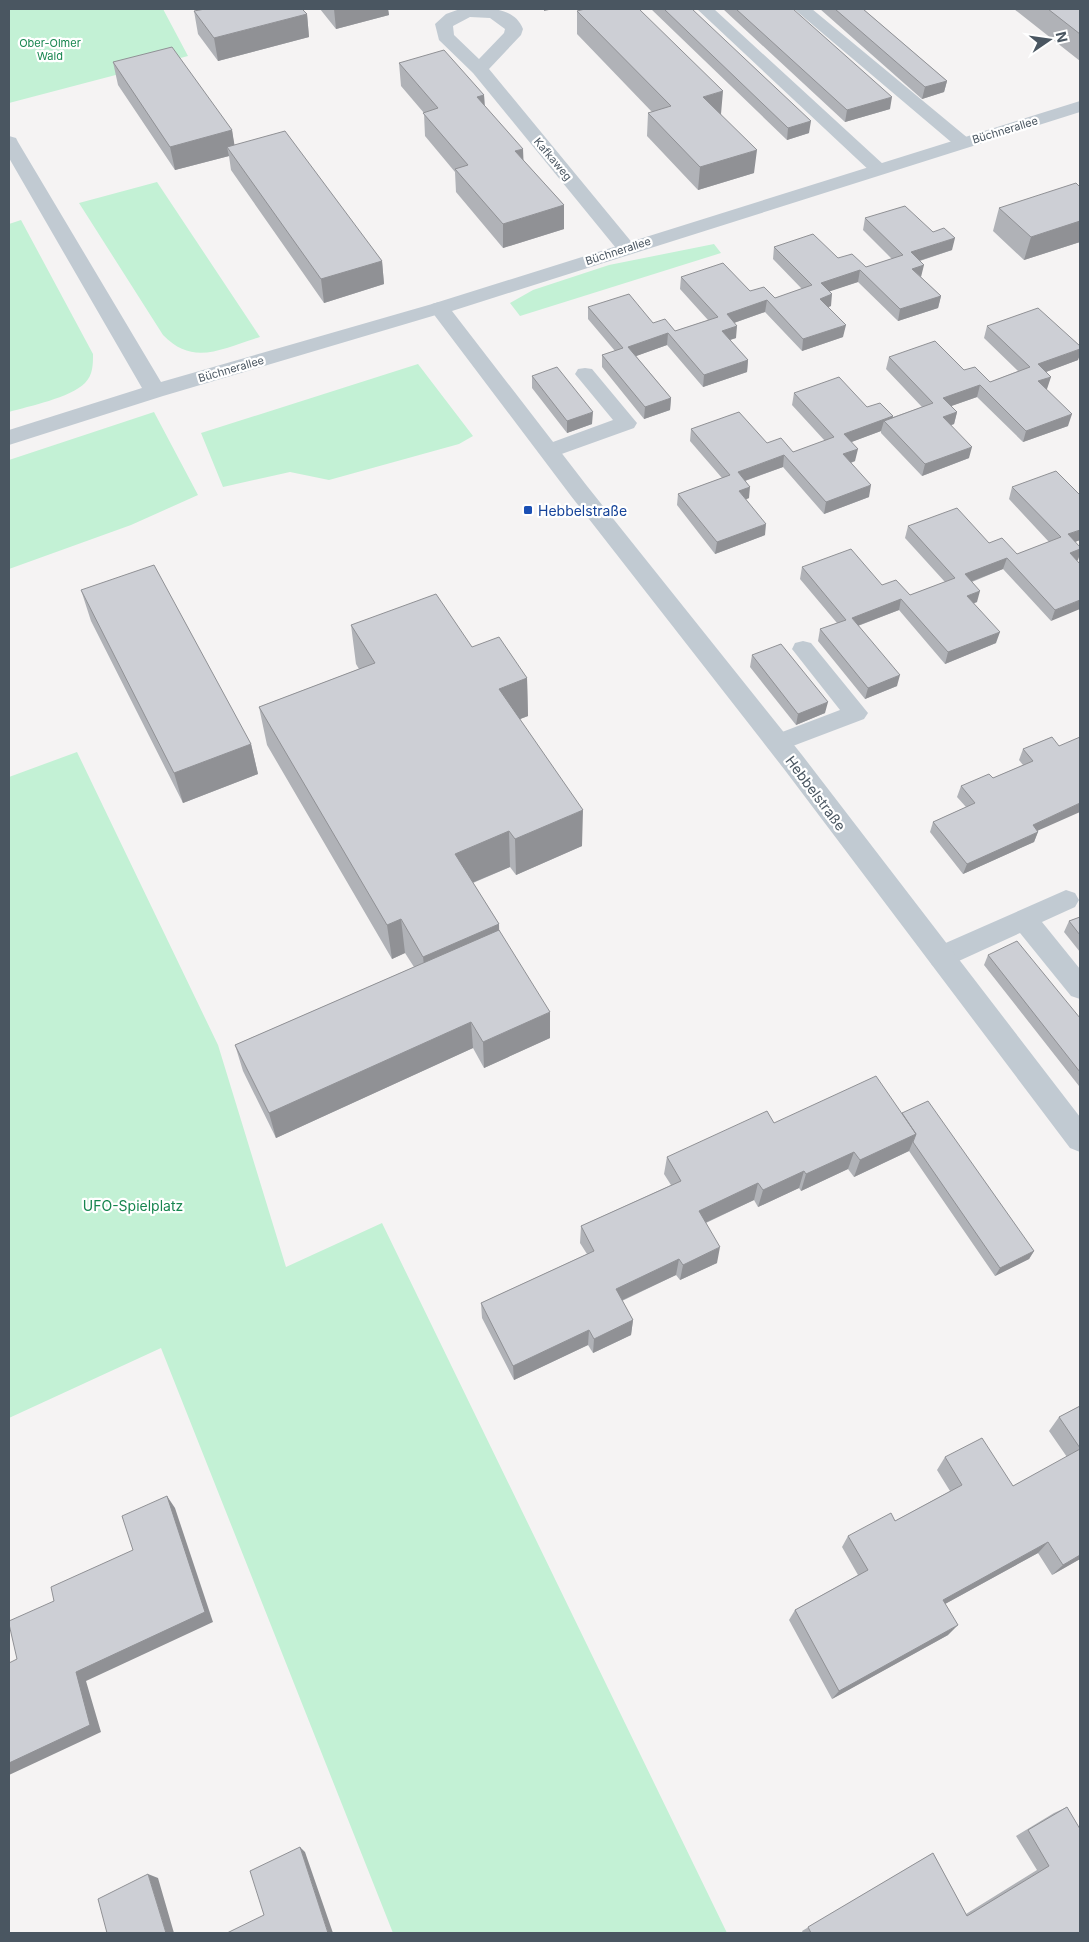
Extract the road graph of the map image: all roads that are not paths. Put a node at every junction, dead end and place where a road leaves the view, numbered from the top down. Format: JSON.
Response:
{"nodes":[{"id":1,"x":705,"y":9,"type":"edge"},
{"id":2,"x":802,"y":9,"type":"edge"},
{"id":3,"x":479,"y":69,"type":"dead end"},
{"id":4,"x":1080,"y":106,"type":"edge"},
{"id":5,"x":9,"y":142,"type":"edge"},
{"id":6,"x":962,"y":143,"type":"junction"},
{"id":7,"x":878,"y":169,"type":"junction"},
{"id":8,"x":627,"y":248,"type":"junction"},
{"id":9,"x":439,"y":308,"type":"junction"},
{"id":10,"x":585,"y":374,"type":"dead end"},
{"id":11,"x":155,"y":391,"type":"junction"},
{"id":12,"x":9,"y":438,"type":"edge"},
{"id":13,"x":549,"y":451,"type":"junction"},
{"id":14,"x":803,"y":649,"type":"dead end"},
{"id":15,"x":778,"y":743,"type":"junction"},
{"id":16,"x":1066,"y":900,"type":"dead end"},
{"id":17,"x":1026,"y":920,"type":"junction"},
{"id":18,"x":941,"y":958,"type":"junction"},
{"id":19,"x":1080,"y":988,"type":"edge"},
{"id":20,"x":1080,"y":1139,"type":"edge"}],
"edges":[{"from":1,"to":7,"type":"lane"},
{"from":2,"to":6,"type":"lane"},
{"from":3,"to":8,"type":"street","name":"Kafkaweg"},
{"from":4,"to":6,"type":"street","name":"Büchnerallee"},
{"from":5,"to":11,"type":"street"},
{"from":6,"to":7,"type":"street","name":"Büchnerallee"},
{"from":7,"to":8,"type":"street","name":"Büchnerallee"},
{"from":8,"to":9,"type":"street","name":"Büchnerallee"},
{"from":9,"to":11,"type":"street","name":"Büchnerallee"},
{"from":9,"to":13,"type":"street","name":"Hebbelstraße"},
{"from":10,"to":13,"type":"lane"},
{"from":11,"to":12,"type":"street","name":"Büchnerallee"},
{"from":13,"to":15,"type":"street","name":"Hebbelstraße"},
{"from":14,"to":15,"type":"lane"},
{"from":15,"to":18,"type":"street","name":"Hebbelstraße"},
{"from":16,"to":17,"type":"lane"},
{"from":17,"to":18,"type":"lane"},
{"from":17,"to":19,"type":"lane"},
{"from":18,"to":20,"type":"street","name":"Hebbelstraße"}]}
